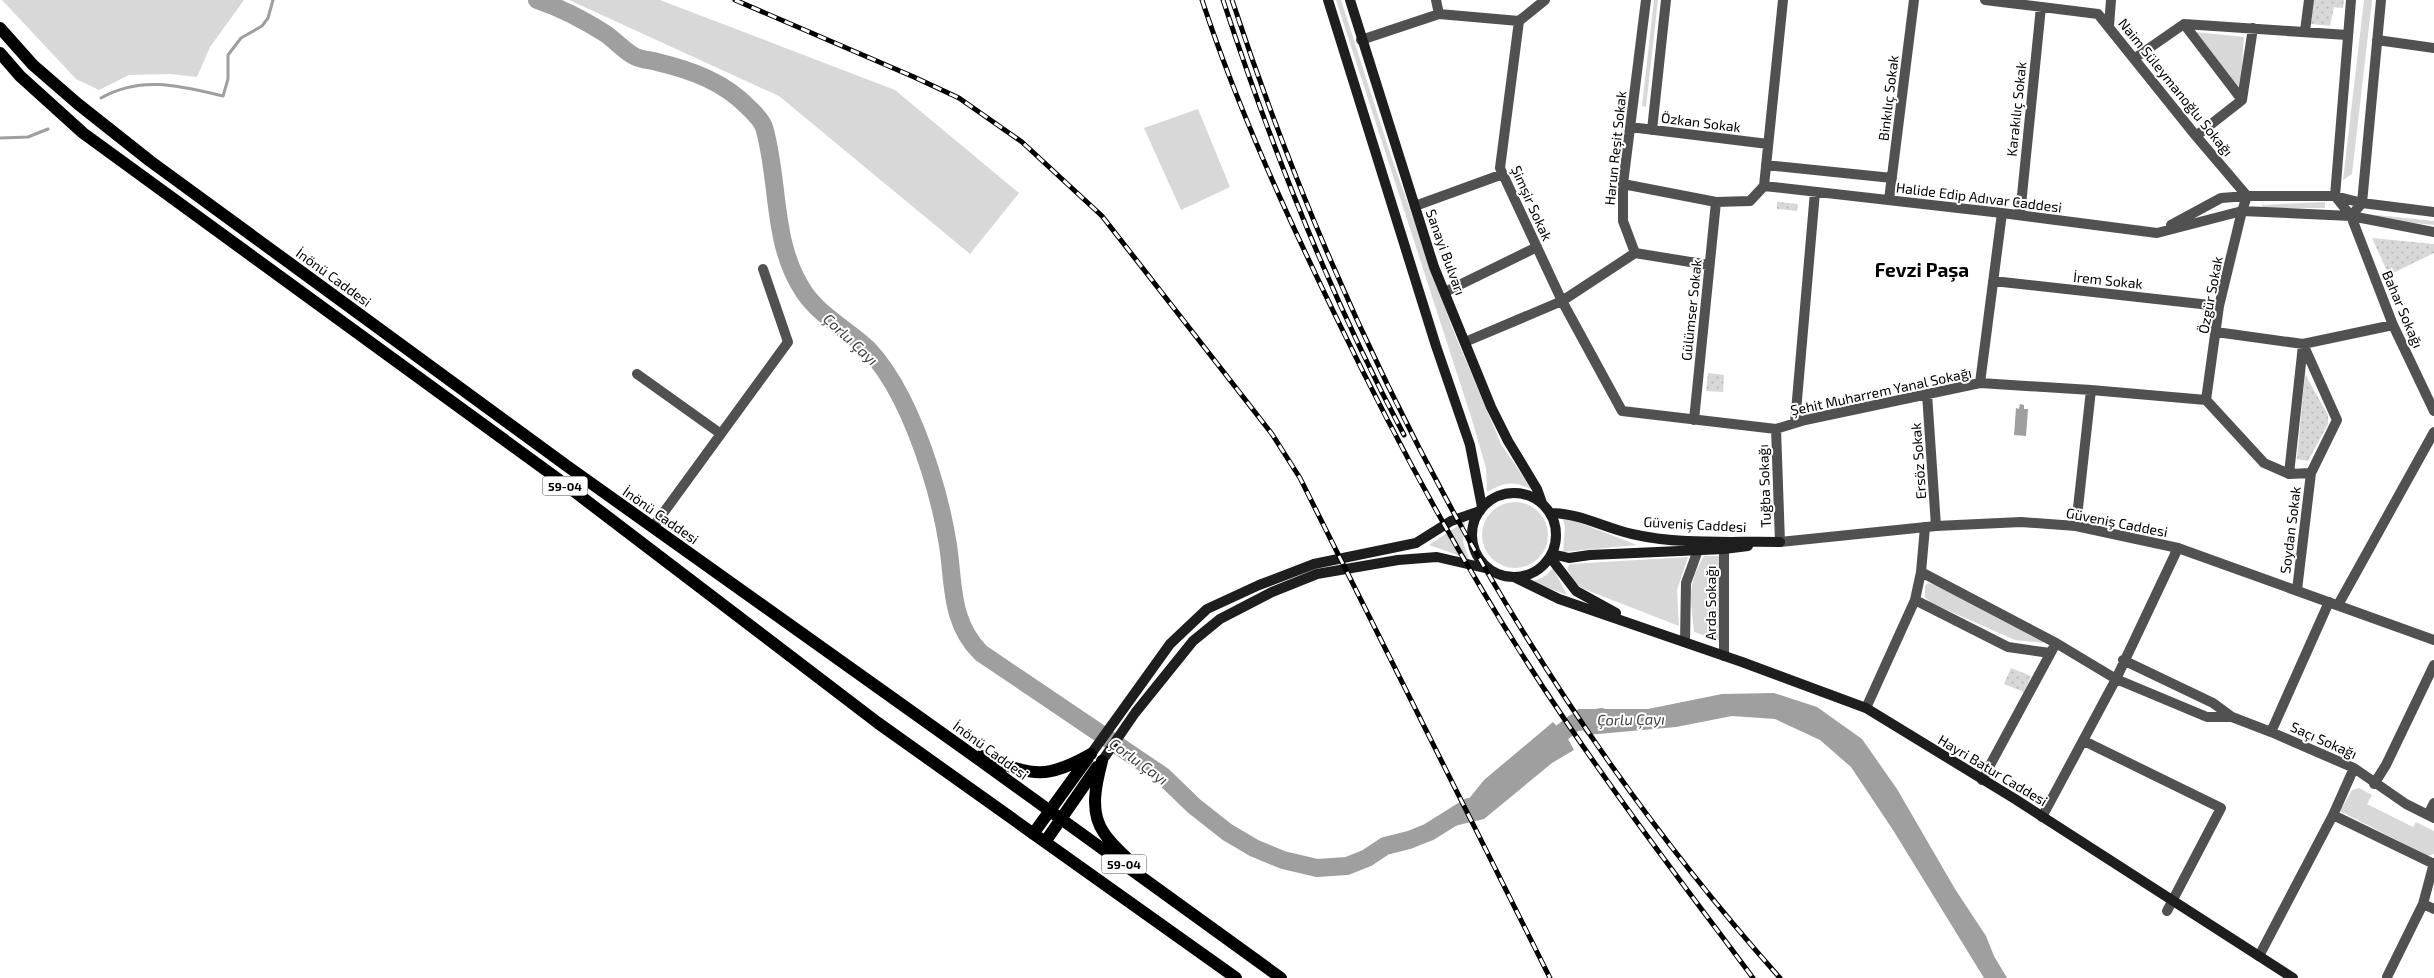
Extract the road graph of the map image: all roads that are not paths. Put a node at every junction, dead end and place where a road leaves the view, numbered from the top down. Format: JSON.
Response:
{"nodes":[{"id":1,"x":1328,"y":0,"type":"edge"},
{"id":2,"x":1350,"y":0,"type":"edge"},
{"id":3,"x":1436,"y":0,"type":"edge"},
{"id":4,"x":1546,"y":0,"type":"edge"},
{"id":5,"x":1646,"y":0,"type":"edge"},
{"id":6,"x":1666,"y":0,"type":"edge"},
{"id":7,"x":1783,"y":0,"type":"edge"},
{"id":8,"x":1914,"y":0,"type":"edge"},
{"id":9,"x":1986,"y":0,"type":"edge"},
{"id":10,"x":2111,"y":0,"type":"edge"},
{"id":11,"x":2309,"y":0,"type":"edge"},
{"id":12,"x":2351,"y":0,"type":"edge"},
{"id":13,"x":2381,"y":0,"type":"edge"},
{"id":14,"x":2041,"y":7,"type":"junction"},
{"id":15,"x":1439,"y":14,"type":"junction"},
{"id":16,"x":1519,"y":21,"type":"junction"},
{"id":17,"x":2184,"y":24,"type":"junction"},
{"id":18,"x":2108,"y":26,"type":"junction"},
{"id":19,"x":0,"y":28,"type":"edge"},
{"id":20,"x":2253,"y":28,"type":"junction"},
{"id":21,"x":2305,"y":32,"type":"junction"},
{"id":22,"x":2347,"y":36,"type":"junction"},
{"id":23,"x":1362,"y":40,"type":"junction"},
{"id":24,"x":2377,"y":40,"type":"junction"},
{"id":25,"x":2434,"y":48,"type":"edge"},
{"id":26,"x":0,"y":53,"type":"edge"},
{"id":27,"x":2134,"y":58,"type":"junction"},
{"id":28,"x":2242,"y":100,"type":"junction"},
{"id":29,"x":1630,"y":127,"type":"junction"},
{"id":30,"x":1652,"y":130,"type":"junction"},
{"id":31,"x":2196,"y":136,"type":"junction"},
{"id":32,"x":1768,"y":144,"type":"junction"},
{"id":33,"x":1766,"y":165,"type":"junction"},
{"id":34,"x":1503,"y":174,"type":"junction"},
{"id":35,"x":1892,"y":178,"type":"junction"},
{"id":36,"x":1622,"y":184,"type":"junction"},
{"id":37,"x":1764,"y":186,"type":"junction"},
{"id":38,"x":1816,"y":192,"type":"junction"},
{"id":39,"x":2248,"y":196,"type":"junction"},
{"id":40,"x":2335,"y":196,"type":"junction"},
{"id":41,"x":1889,"y":200,"type":"junction"},
{"id":42,"x":1716,"y":202,"type":"junction"},
{"id":43,"x":2362,"y":203,"type":"junction"},
{"id":44,"x":1415,"y":206,"type":"junction"},
{"id":45,"x":2242,"y":210,"type":"junction"},
{"id":46,"x":2002,"y":212,"type":"junction"},
{"id":47,"x":2434,"y":212,"type":"edge"},
{"id":48,"x":2020,"y":215,"type":"junction"},
{"id":49,"x":2351,"y":216,"type":"junction"},
{"id":50,"x":2434,"y":232,"type":"edge"},
{"id":51,"x":2157,"y":233,"type":"junction"},
{"id":52,"x":1537,"y":247,"type":"junction"},
{"id":53,"x":1635,"y":253,"type":"junction"},
{"id":54,"x":1709,"y":265,"type":"junction"},
{"id":55,"x":763,"y":270,"type":"dead end"},
{"id":56,"x":1993,"y":281,"type":"junction"},
{"id":57,"x":1445,"y":292,"type":"junction"},
{"id":58,"x":1562,"y":301,"type":"junction"},
{"id":59,"x":2219,"y":306,"type":"junction"},
{"id":60,"x":2393,"y":325,"type":"junction"},
{"id":61,"x":2216,"y":332,"type":"junction"},
{"id":62,"x":1465,"y":342,"type":"junction"},
{"id":63,"x":2303,"y":344,"type":"junction"},
{"id":64,"x":637,"y":374,"type":"dead end"},
{"id":65,"x":1980,"y":383,"type":"junction"},
{"id":66,"x":2091,"y":390,"type":"junction"},
{"id":67,"x":1927,"y":394,"type":"junction"},
{"id":68,"x":2430,"y":394,"type":"edge"},
{"id":69,"x":2206,"y":400,"type":"junction"},
{"id":70,"x":1622,"y":411,"type":"joint"},
{"id":71,"x":2434,"y":411,"type":"edge"},
{"id":72,"x":1694,"y":420,"type":"junction"},
{"id":73,"x":1794,"y":424,"type":"junction"},
{"id":74,"x":1776,"y":429,"type":"junction"},
{"id":75,"x":2434,"y":432,"type":"edge"},
{"id":76,"x":721,"y":434,"type":"junction"},
{"id":77,"x":2312,"y":473,"type":"junction"},
{"id":78,"x":2289,"y":474,"type":"junction"},
{"id":79,"x":1542,"y":503,"type":"junction"},
{"id":80,"x":1481,"y":509,"type":"junction"},
{"id":81,"x":1551,"y":514,"type":"junction"},
{"id":82,"x":1936,"y":526,"type":"junction"},
{"id":83,"x":2076,"y":526,"type":"junction"},
{"id":84,"x":653,"y":527,"type":"junction"},
{"id":85,"x":1924,"y":527,"type":"junction"},
{"id":86,"x":1780,"y":542,"type":"junction"},
{"id":87,"x":2178,"y":548,"type":"junction"},
{"id":88,"x":1698,"y":550,"type":"junction"},
{"id":89,"x":1724,"y":550,"type":"junction"},
{"id":90,"x":1551,"y":555,"type":"junction"},
{"id":91,"x":1489,"y":569,"type":"junction"},
{"id":92,"x":1921,"y":572,"type":"junction"},
{"id":93,"x":1514,"y":577,"type":"junction"},
{"id":94,"x":2296,"y":590,"type":"junction"},
{"id":95,"x":1915,"y":600,"type":"junction"},
{"id":96,"x":2334,"y":603,"type":"junction"},
{"id":97,"x":1655,"y":632,"type":"junction"},
{"id":98,"x":2434,"y":640,"type":"edge"},
{"id":99,"x":1686,"y":642,"type":"junction"},
{"id":100,"x":2056,"y":643,"type":"junction"},
{"id":101,"x":2050,"y":654,"type":"junction"},
{"id":102,"x":1724,"y":656,"type":"junction"},
{"id":103,"x":2123,"y":660,"type":"junction"},
{"id":104,"x":2434,"y":665,"type":"edge"},
{"id":105,"x":2116,"y":679,"type":"junction"},
{"id":106,"x":1866,"y":708,"type":"junction"},
{"id":107,"x":2232,"y":717,"type":"junction"},
{"id":108,"x":2271,"y":732,"type":"junction"},
{"id":109,"x":2084,"y":741,"type":"junction"},
{"id":110,"x":967,"y":751,"type":"junction"},
{"id":111,"x":1096,"y":758,"type":"junction"},
{"id":112,"x":2354,"y":768,"type":"junction"},
{"id":113,"x":1982,"y":780,"type":"junction"},
{"id":114,"x":2374,"y":784,"type":"junction"},
{"id":115,"x":2434,"y":803,"type":"edge"},
{"id":116,"x":1049,"y":810,"type":"junction"},
{"id":117,"x":2333,"y":815,"type":"junction"},
{"id":118,"x":2042,"y":817,"type":"junction"},
{"id":119,"x":2431,"y":817,"type":"edge"},
{"id":120,"x":1061,"y":819,"type":"junction"},
{"id":121,"x":1033,"y":834,"type":"junction"},
{"id":122,"x":1045,"y":842,"type":"junction"},
{"id":123,"x":2434,"y":863,"type":"edge"},
{"id":124,"x":1154,"y":885,"type":"junction"},
{"id":125,"x":2172,"y":900,"type":"junction"},
{"id":126,"x":2423,"y":904,"type":"junction"},
{"id":127,"x":2434,"y":909,"type":"edge"},
{"id":128,"x":2166,"y":911,"type":"dead end"},
{"id":129,"x":2259,"y":956,"type":"junction"},
{"id":130,"x":1236,"y":978,"type":"edge"},
{"id":131,"x":1280,"y":978,"type":"edge"},
{"id":132,"x":2293,"y":978,"type":"edge"},
{"id":133,"x":2386,"y":978,"type":"edge"}],
"edges":[{"from":1,"to":80,"type":"main road"},
{"from":2,"to":23,"type":"main road","name":"Sanayi Bulvarı"},
{"from":3,"to":15,"type":"street"},
{"from":4,"to":16,"type":"street"},
{"from":5,"to":29,"type":"street","name":"Harun Reşit Sokak"},
{"from":6,"to":30,"type":"street"},
{"from":7,"to":32,"type":"street"},
{"from":8,"to":35,"type":"street","name":"Binkılıç Sokak"},
{"from":9,"to":14,"type":"street","name":"Naim Süleymanoğlu Sokağı"},
{"from":10,"to":18,"type":"street"},
{"from":11,"to":21,"type":"street"},
{"from":12,"to":22,"type":"street"},
{"from":13,"to":24,"type":"street"},
{"from":14,"to":18,"type":"street","name":"Naim Süleymanoğlu Sokağı"},
{"from":14,"to":48,"type":"street","name":"Karakılıç Sokak"},
{"from":15,"to":16,"type":"street"},
{"from":15,"to":23,"type":"street"},
{"from":16,"to":34,"type":"street","name":"Şimşir Sokak"},
{"from":17,"to":20,"type":"street"},
{"from":17,"to":27,"type":"street"},
{"from":17,"to":28,"type":"street"},
{"from":18,"to":27,"type":"street","name":"Naim Süleymanoğlu Sokağı"},
{"from":19,"to":84,"type":"main road","name":"İnönü Caddesi","number":"59-04"},
{"from":20,"to":21,"type":"street"},
{"from":20,"to":28,"type":"street"},
{"from":21,"to":22,"type":"street"},
{"from":22,"to":40,"type":"street"},
{"from":23,"to":44,"type":"main road","name":"Sanayi Bulvarı"},
{"from":24,"to":25,"type":"street"},
{"from":24,"to":43,"type":"street"},
{"from":26,"to":121,"type":"main road","number":"59-04"},
{"from":27,"to":31,"type":"street","name":"Naim Süleymanoğlu Sokağı"},
{"from":28,"to":31,"type":"street"},
{"from":29,"to":30,"type":"street","name":"Özkan Sokak"},
{"from":29,"to":36,"type":"street","name":"Harun Reşit Sokak"},
{"from":30,"to":32,"type":"street","name":"Özkan Sokak"},
{"from":31,"to":39,"type":"street","name":"Naim Süleymanoğlu Sokağı"},
{"from":32,"to":33,"type":"street"},
{"from":33,"to":35,"type":"street","name":"Halide Edip Adıvar Caddesi"},
{"from":33,"to":37,"type":"street"},
{"from":34,"to":44,"type":"street"},
{"from":34,"to":52,"type":"street","name":"Şimşir Sokak"},
{"from":35,"to":41,"type":"street","name":"Binkılıç Sokak"},
{"from":36,"to":42,"type":"street"},
{"from":36,"to":53,"type":"street","name":"Harun Reşit Sokak"},
{"from":37,"to":38,"type":"street","name":"Halide Edip Adıvar Caddesi"},
{"from":37,"to":42,"type":"street"},
{"from":38,"to":41,"type":"street","name":"Halide Edip Adıvar Caddesi"},
{"from":38,"to":73,"type":"street"},
{"from":39,"to":40,"type":"street"},
{"from":39,"to":45,"type":"street","name":"Özgür Sokak"},
{"from":39,"to":51,"type":"street"},
{"from":40,"to":43,"type":"street"},
{"from":40,"to":49,"type":"street","name":"Bahar Sokağı"},
{"from":41,"to":46,"type":"street","name":"Halide Edip Adıvar Caddesi"},
{"from":42,"to":54,"type":"street","name":"Gülümser Sokak"},
{"from":43,"to":47,"type":"street"},
{"from":43,"to":49,"type":"street"},
{"from":44,"to":57,"type":"main road","name":"Sanayi Bulvarı"},
{"from":45,"to":49,"type":"street","name":"Halide Edip Adıvar Caddesi"},
{"from":45,"to":51,"type":"street","name":"Halide Edip Adıvar Caddesi"},
{"from":45,"to":59,"type":"street","name":"Özgür Sokak"},
{"from":46,"to":48,"type":"street","name":"Halide Edip Adıvar Caddesi"},
{"from":46,"to":56,"type":"street"},
{"from":48,"to":51,"type":"street","name":"Halide Edip Adıvar Caddesi"},
{"from":49,"to":50,"type":"street","name":"Halide Edip Adıvar Caddesi"},
{"from":49,"to":60,"type":"street","name":"Bahar Sokağı"},
{"from":52,"to":57,"type":"street"},
{"from":52,"to":58,"type":"street","name":"Şimşir Sokak"},
{"from":53,"to":54,"type":"street"},
{"from":53,"to":58,"type":"street"},
{"from":54,"to":72,"type":"street","name":"Gülümser Sokak"},
{"from":55,"to":76,"type":"street"},
{"from":56,"to":59,"type":"street","name":"İrem Sokak"},
{"from":56,"to":65,"type":"street"},
{"from":57,"to":62,"type":"main road","name":"Sanayi Bulvarı"},
{"from":58,"to":62,"type":"street"},
{"from":58,"to":70,"type":"street","name":"Şimşir Sokak"},
{"from":59,"to":61,"type":"street","name":"Özgür Sokak"},
{"from":60,"to":63,"type":"street"},
{"from":60,"to":68,"type":"street","name":"Bahar Sokağı"},
{"from":61,"to":63,"type":"street"},
{"from":61,"to":69,"type":"street","name":"Özgür Sokak"},
{"from":62,"to":79,"type":"main road","name":"Sanayi Bulvarı"},
{"from":63,"to":77,"type":"street","name":"Soydan Sokak"},
{"from":63,"to":78,"type":"street"},
{"from":64,"to":76,"type":"street"},
{"from":65,"to":66,"type":"street","name":"Şehit Muharrem Yanal Sokağı"},
{"from":65,"to":67,"type":"street","name":"Şehit Muharrem Yanal Sokağı"},
{"from":66,"to":69,"type":"street","name":"Şehit Muharrem Yanal Sokağı"},
{"from":66,"to":83,"type":"street"},
{"from":67,"to":73,"type":"street","name":"Şehit Muharrem Yanal Sokağı"},
{"from":67,"to":82,"type":"street","name":"Ersöz Sokak"},
{"from":68,"to":71,"type":"street","name":"Bahar Sokağı"},
{"from":69,"to":78,"type":"street"},
{"from":70,"to":72,"type":"street","name":"Şehit Muharrem Yanal Sokağı"},
{"from":72,"to":74,"type":"street","name":"Şehit Muharrem Yanal Sokağı"},
{"from":73,"to":74,"type":"street","name":"Şehit Muharrem Yanal Sokağı"},
{"from":74,"to":86,"type":"street","name":"Tuğba Sokağı"},
{"from":75,"to":96,"type":"street","name":"Saçı Sokağı"},
{"from":76,"to":84,"type":"street"},
{"from":77,"to":78,"type":"street"},
{"from":77,"to":94,"type":"street","name":"Soydan Sokak"},
{"from":79,"to":80,"type":"main road"},
{"from":79,"to":81,"type":"main road"},
{"from":80,"to":91,"type":"main road"},
{"from":80,"to":111,"type":"main road"},
{"from":81,"to":86,"type":"main road","name":"Güveniş Caddesi"},
{"from":81,"to":90,"type":"main road"},
{"from":82,"to":83,"type":"street","name":"Güveniş Caddesi"},
{"from":82,"to":85,"type":"street","name":"Güveniş Caddesi"},
{"from":83,"to":87,"type":"street","name":"Güveniş Caddesi"},
{"from":84,"to":110,"type":"main road","name":"İnönü Caddesi","number":"59-04"},
{"from":85,"to":86,"type":"street","name":"Güveniş Caddesi"},
{"from":85,"to":92,"type":"street"},
{"from":86,"to":89,"type":"main road","name":"Güveniş Caddesi"},
{"from":87,"to":94,"type":"street","name":"Güveniş Caddesi"},
{"from":87,"to":103,"type":"street"},
{"from":88,"to":89,"type":"main road","name":"Güveniş Caddesi"},
{"from":88,"to":90,"type":"main road","name":"Güveniş Caddesi"},
{"from":88,"to":99,"type":"street"},
{"from":89,"to":102,"type":"street","name":"Arda Sokağı"},
{"from":90,"to":93,"type":"main road"},
{"from":90,"to":97,"type":"main road","name":"Hayri Batur Caddesi"},
{"from":91,"to":93,"type":"main road"},
{"from":91,"to":111,"type":"main road"},
{"from":92,"to":95,"type":"street"},
{"from":92,"to":100,"type":"street"},
{"from":93,"to":97,"type":"main road","name":"Hayri Batur Caddesi"},
{"from":94,"to":96,"type":"street","name":"Güveniş Caddesi"},
{"from":95,"to":101,"type":"street"},
{"from":95,"to":106,"type":"street"},
{"from":96,"to":98,"type":"street","name":"Güveniş Caddesi"},
{"from":96,"to":108,"type":"street","name":"Saçı Sokağı"},
{"from":97,"to":99,"type":"main road","name":"Hayri Batur Caddesi"},
{"from":99,"to":102,"type":"main road","name":"Hayri Batur Caddesi"},
{"from":100,"to":101,"type":"street"},
{"from":100,"to":105,"type":"street"},
{"from":101,"to":113,"type":"street"},
{"from":102,"to":106,"type":"main road","name":"Hayri Batur Caddesi"},
{"from":103,"to":105,"type":"street"},
{"from":103,"to":107,"type":"street"},
{"from":104,"to":114,"type":"street"},
{"from":105,"to":107,"type":"street"},
{"from":105,"to":109,"type":"street"},
{"from":106,"to":113,"type":"main road","name":"Hayri Batur Caddesi"},
{"from":107,"to":108,"type":"street"},
{"from":108,"to":112,"type":"street","name":"Saçı Sokağı"},
{"from":109,"to":118,"type":"street"},
{"from":109,"to":125,"type":"street"},
{"from":110,"to":111,"type":"main road"},
{"from":110,"to":116,"type":"main road","name":"İnönü Caddesi","number":"59-04"},
{"from":111,"to":116,"type":"main road"},
{"from":111,"to":120,"type":"main road"},
{"from":111,"to":124,"type":"main road"},
{"from":112,"to":114,"type":"street","name":"Saçı Sokağı"},
{"from":112,"to":117,"type":"street"},
{"from":113,"to":118,"type":"main road","name":"Hayri Batur Caddesi"},
{"from":114,"to":119,"type":"street","name":"Saçı Sokağı"},
{"from":115,"to":119,"type":"street"},
{"from":116,"to":120,"type":"main road","name":"İnönü Caddesi","number":"59-04"},
{"from":116,"to":121,"type":"main road"},
{"from":117,"to":123,"type":"street"},
{"from":117,"to":129,"type":"street"},
{"from":118,"to":125,"type":"main road","name":"Hayri Batur Caddesi"},
{"from":120,"to":122,"type":"main road"},
{"from":120,"to":124,"type":"main road","name":"İnönü Caddesi","number":"59-04"},
{"from":121,"to":122,"type":"main road","number":"59-04"},
{"from":122,"to":130,"type":"main road","number":"59-04"},
{"from":123,"to":126,"type":"street"},
{"from":124,"to":131,"type":"main road","name":"İnönü Caddesi","number":"59-04"},
{"from":125,"to":128,"type":"street"},
{"from":125,"to":129,"type":"main road","name":"Hayri Batur Caddesi"},
{"from":126,"to":127,"type":"street"},
{"from":126,"to":133,"type":"street"},
{"from":129,"to":132,"type":"main road","name":"Hayri Batur Caddesi"}]}
